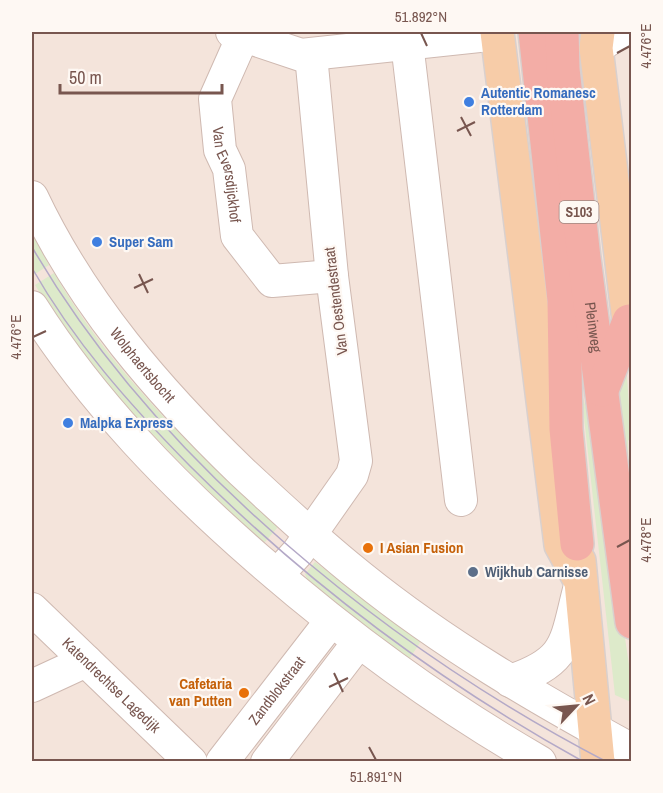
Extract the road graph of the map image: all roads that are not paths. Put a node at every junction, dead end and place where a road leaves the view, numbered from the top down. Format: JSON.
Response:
{"nodes":[{"id":1,"x":535,"y":32,"type":"edge"},
{"id":2,"x":562,"y":32,"type":"edge"},
{"id":3,"x":498,"y":33,"type":"edge"},
{"id":4,"x":237,"y":34,"type":"edge"},
{"id":5,"x":605,"y":37,"type":"edge"},
{"id":6,"x":407,"y":44,"type":"junction"},
{"id":7,"x":311,"y":55,"type":"junction"},
{"id":8,"x":32,"y":197,"type":"edge"},
{"id":9,"x":332,"y":276,"type":"junction"},
{"id":10,"x":32,"y":307,"type":"edge"},
{"id":11,"x":630,"y":331,"type":"edge"},
{"id":12,"x":43,"y":348,"type":"edge"},
{"id":13,"x":602,"y":392,"type":"junction"},
{"id":14,"x":461,"y":500,"type":"dead end"},
{"id":15,"x":310,"y":534,"type":"junction"},
{"id":16,"x":578,"y":544,"type":"joint"},
{"id":17,"x":277,"y":575,"type":"junction"},
{"id":18,"x":580,"y":582,"type":"junction"},
{"id":19,"x":32,"y":609,"type":"edge"},
{"id":20,"x":331,"y":621,"type":"junction"},
{"id":21,"x":632,"y":622,"type":"edge"},
{"id":22,"x":358,"y":643,"type":"junction"},
{"id":23,"x":86,"y":661,"type":"junction"},
{"id":24,"x":510,"y":681,"type":"junction"},
{"id":25,"x":32,"y":686,"type":"edge"},
{"id":26,"x":596,"y":746,"type":"edge"},
{"id":27,"x":632,"y":750,"type":"edge"},
{"id":28,"x":191,"y":762,"type":"edge"},
{"id":29,"x":222,"y":762,"type":"edge"},
{"id":30,"x":267,"y":762,"type":"edge"},
{"id":31,"x":540,"y":762,"type":"edge"}],
"edges":[{"from":1,"to":16,"type":"highway","name":"Pleinweg","number":"S103"},
{"from":2,"to":13,"type":"highway","name":"Pleinweg","number":"S103"},
{"from":3,"to":6,"type":"street"},
{"from":3,"to":18,"type":"main road","name":"Pleinweg"},
{"from":4,"to":7,"type":"street"},
{"from":4,"to":9,"type":"street","name":"Van Eversdijckhof"},
{"from":5,"to":11,"type":"main road"},
{"from":6,"to":7,"type":"street"},
{"from":6,"to":14,"type":"street"},
{"from":7,"to":9,"type":"street","name":"Van Oestendestraat"},
{"from":8,"to":15,"type":"street","name":"Wolphaertsbocht"},
{"from":9,"to":15,"type":"street","name":"Van Oestendestraat"},
{"from":10,"to":12,"type":"street"},
{"from":11,"to":13,"type":"highway"},
{"from":12,"to":17,"type":"street"},
{"from":13,"to":21,"type":"highway","name":"Pleinweg","number":"S103"},
{"from":15,"to":17,"type":"street"},
{"from":15,"to":24,"type":"street","name":"Wolphaertsbocht"},
{"from":16,"to":18,"type":"main road","name":"Pleinweg","number":"S103"},
{"from":17,"to":20,"type":"street"},
{"from":18,"to":24,"type":"street","name":"Pleinweg"},
{"from":18,"to":26,"type":"main road","name":"Pleinweg","number":"S103"},
{"from":19,"to":23,"type":"street","name":"Katendrechtse Lagedijk"},
{"from":20,"to":22,"type":"street"},
{"from":20,"to":29,"type":"street","name":"Zandblokstraat"},
{"from":22,"to":30,"type":"street"},
{"from":22,"to":31,"type":"street"},
{"from":23,"to":25,"type":"street"},
{"from":23,"to":28,"type":"street","name":"Katendrechtse Lagedijk"},
{"from":24,"to":26,"type":"street","name":"Wolphaertsbocht"},
{"from":26,"to":27,"type":"street","name":"Wolphaertsbocht"}]}
